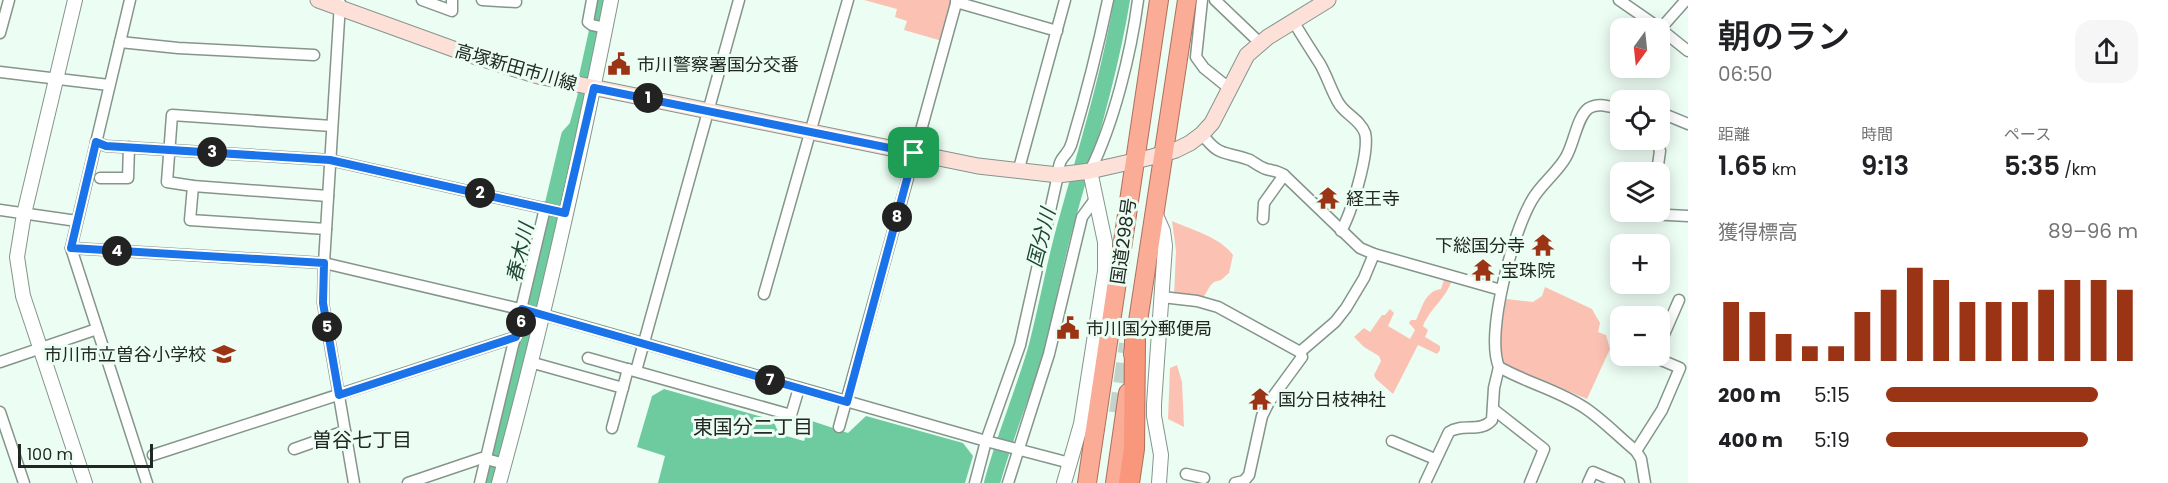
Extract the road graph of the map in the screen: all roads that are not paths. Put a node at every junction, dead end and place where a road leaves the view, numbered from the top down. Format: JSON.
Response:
{"nodes":[{"id":1,"x":9,"y":0,"type":"edge"},
{"id":2,"x":75,"y":0,"type":"edge"},
{"id":3,"x":130,"y":0,"type":"edge"},
{"id":4,"x":318,"y":0,"type":"edge"},
{"id":5,"x":422,"y":0,"type":"edge"},
{"id":6,"x":452,"y":0,"type":"edge"},
{"id":7,"x":482,"y":0,"type":"edge"},
{"id":8,"x":592,"y":0,"type":"edge"},
{"id":9,"x":611,"y":0,"type":"edge"},
{"id":10,"x":739,"y":0,"type":"edge"},
{"id":11,"x":848,"y":0,"type":"edge"},
{"id":12,"x":1065,"y":0,"type":"edge"},
{"id":13,"x":1108,"y":0,"type":"edge"},
{"id":14,"x":1160,"y":0,"type":"edge"},
{"id":15,"x":1187,"y":0,"type":"edge"},
{"id":16,"x":1202,"y":0,"type":"edge"},
{"id":17,"x":1328,"y":0,"type":"edge"},
{"id":18,"x":1619,"y":0,"type":"edge"},
{"id":19,"x":1687,"y":0,"type":"edge"},
{"id":20,"x":956,"y":1,"type":"edge"},
{"id":21,"x":1135,"y":1,"type":"edge"},
{"id":22,"x":1217,"y":1,"type":"edge"},
{"id":23,"x":516,"y":2,"type":"dead end"},
{"id":24,"x":340,"y":4,"type":"edge"},
{"id":25,"x":1645,"y":18,"type":"edge"},
{"id":26,"x":1670,"y":18,"type":"edge"},
{"id":27,"x":1293,"y":21,"type":"junction"},
{"id":28,"x":600,"y":27,"type":"junction"},
{"id":29,"x":1057,"y":31,"type":"junction"},
{"id":30,"x":0,"y":33,"type":"edge"},
{"id":31,"x":1670,"y":37,"type":"edge"},
{"id":32,"x":120,"y":42,"type":"junction"},
{"id":33,"x":1260,"y":43,"type":"junction"},
{"id":34,"x":1688,"y":51,"type":"edge"},
{"id":35,"x":314,"y":55,"type":"dead end"},
{"id":36,"x":0,"y":72,"type":"edge"},
{"id":37,"x":56,"y":79,"type":"junction"},
{"id":38,"x":109,"y":85,"type":"junction"},
{"id":39,"x":588,"y":87,"type":"junction"},
{"id":40,"x":1230,"y":89,"type":"junction"},
{"id":41,"x":1610,"y":107,"type":"edge"},
{"id":42,"x":708,"y":110,"type":"junction"},
{"id":43,"x":1670,"y":117,"type":"edge"},
{"id":44,"x":1688,"y":124,"type":"edge"},
{"id":45,"x":332,"y":126,"type":"junction"},
{"id":46,"x":811,"y":130,"type":"junction"},
{"id":47,"x":1202,"y":134,"type":"junction"},
{"id":48,"x":96,"y":142,"type":"junction"},
{"id":49,"x":129,"y":147,"type":"junction"},
{"id":50,"x":169,"y":150,"type":"junction"},
{"id":51,"x":914,"y":153,"type":"junction"},
{"id":52,"x":1164,"y":154,"type":"junction"},
{"id":53,"x":330,"y":160,"type":"junction"},
{"id":54,"x":1135,"y":161,"type":"junction"},
{"id":55,"x":1090,"y":171,"type":"junction"},
{"id":56,"x":1018,"y":172,"type":"junction"},
{"id":57,"x":1063,"y":174,"type":"junction"},
{"id":58,"x":1284,"y":176,"type":"junction"},
{"id":59,"x":100,"y":178,"type":"dead end"},
{"id":60,"x":193,"y":186,"type":"junction"},
{"id":61,"x":328,"y":196,"type":"junction"},
{"id":62,"x":1096,"y":198,"type":"junction"},
{"id":63,"x":0,"y":210,"type":"edge"},
{"id":64,"x":553,"y":210,"type":"junction"},
{"id":65,"x":1155,"y":213,"type":"junction"},
{"id":66,"x":24,"y":214,"type":"junction"},
{"id":67,"x":1670,"y":215,"type":"edge"},
{"id":68,"x":1688,"y":216,"type":"edge"},
{"id":69,"x":1263,"y":219,"type":"dead end"},
{"id":70,"x":77,"y":221,"type":"junction"},
{"id":71,"x":326,"y":229,"type":"junction"},
{"id":72,"x":1341,"y":231,"type":"junction"},
{"id":73,"x":71,"y":248,"type":"junction"},
{"id":74,"x":1374,"y":254,"type":"junction"},
{"id":75,"x":324,"y":263,"type":"junction"},
{"id":76,"x":1501,"y":290,"type":"junction"},
{"id":77,"x":764,"y":294,"type":"dead end"},
{"id":78,"x":1162,"y":297,"type":"junction"},
{"id":79,"x":1679,"y":300,"type":"dead end"},
{"id":80,"x":530,"y":311,"type":"junction"},
{"id":81,"x":1670,"y":321,"type":"edge"},
{"id":82,"x":97,"y":329,"type":"junction"},
{"id":83,"x":516,"y":337,"type":"junction"},
{"id":84,"x":1135,"y":341,"type":"junction"},
{"id":85,"x":643,"y":343,"type":"junction"},
{"id":86,"x":40,"y":348,"type":"junction"},
{"id":87,"x":1300,"y":352,"type":"junction"},
{"id":88,"x":588,"y":358,"type":"dead end"},
{"id":89,"x":0,"y":362,"type":"edge"},
{"id":90,"x":530,"y":362,"type":"junction"},
{"id":91,"x":1670,"y":364,"type":"edge"},
{"id":92,"x":1499,"y":368,"type":"junction"},
{"id":93,"x":632,"y":370,"type":"junction"},
{"id":94,"x":1684,"y":370,"type":"edge"},
{"id":95,"x":623,"y":388,"type":"junction"},
{"id":96,"x":799,"y":388,"type":"junction"},
{"id":97,"x":339,"y":395,"type":"junction"},
{"id":98,"x":847,"y":402,"type":"junction"},
{"id":99,"x":1493,"y":409,"type":"junction"},
{"id":100,"x":0,"y":411,"type":"edge"},
{"id":101,"x":840,"y":427,"type":"dead end"},
{"id":102,"x":612,"y":428,"type":"dead end"},
{"id":103,"x":345,"y":431,"type":"junction"},
{"id":104,"x":1392,"y":441,"type":"dead end"},
{"id":105,"x":989,"y":442,"type":"junction"},
{"id":106,"x":12,"y":448,"type":"junction"},
{"id":107,"x":294,"y":449,"type":"dead end"},
{"id":108,"x":1015,"y":450,"type":"junction"},
{"id":109,"x":1636,"y":451,"type":"junction"},
{"id":110,"x":0,"y":452,"type":"edge"},
{"id":111,"x":153,"y":455,"type":"dead end"},
{"id":112,"x":1435,"y":459,"type":"junction"},
{"id":113,"x":494,"y":461,"type":"junction"},
{"id":114,"x":1070,"y":464,"type":"junction"},
{"id":115,"x":24,"y":483,"type":"edge"},
{"id":116,"x":85,"y":483,"type":"edge"},
{"id":117,"x":147,"y":483,"type":"edge"},
{"id":118,"x":354,"y":483,"type":"edge"},
{"id":119,"x":408,"y":483,"type":"edge"},
{"id":120,"x":480,"y":483,"type":"edge"},
{"id":121,"x":499,"y":483,"type":"edge"},
{"id":122,"x":975,"y":483,"type":"edge"},
{"id":123,"x":1008,"y":483,"type":"edge"},
{"id":124,"x":1064,"y":483,"type":"edge"},
{"id":125,"x":1088,"y":483,"type":"edge"},
{"id":126,"x":1115,"y":483,"type":"edge"},
{"id":127,"x":1129,"y":483,"type":"edge"},
{"id":128,"x":1159,"y":483,"type":"edge"},
{"id":129,"x":1235,"y":483,"type":"edge"},
{"id":130,"x":1425,"y":483,"type":"edge"},
{"id":131,"x":1530,"y":483,"type":"edge"},
{"id":132,"x":1588,"y":483,"type":"edge"},
{"id":133,"x":1619,"y":483,"type":"edge"},
{"id":134,"x":1645,"y":483,"type":"edge"}],
"edges":[{"from":1,"to":30,"type":"street"},
{"from":2,"to":37,"type":"street"},
{"from":3,"to":32,"type":"street"},
{"from":4,"to":24,"type":"main road","name":"高塚新田市川線"},
{"from":5,"to":6,"type":"street"},
{"from":7,"to":23,"type":"street"},
{"from":8,"to":28,"type":"street"},
{"from":9,"to":28,"type":"street"},
{"from":10,"to":42,"type":"street"},
{"from":11,"to":46,"type":"street"},
{"from":12,"to":29,"type":"street"},
{"from":13,"to":57,"type":"street"},
{"from":14,"to":54,"type":"highway","name":"国道298号"},
{"from":15,"to":52,"type":"highway","name":"国道298号"},
{"from":16,"to":40,"type":"street"},
{"from":17,"to":27,"type":"main road","name":"高塚新田市川線"},
{"from":18,"to":25,"type":"street"},
{"from":19,"to":26,"type":"street"},
{"from":20,"to":29,"type":"street"},
{"from":20,"to":51,"type":"street"},
{"from":21,"to":55,"type":"street"},
{"from":22,"to":33,"type":"street"},
{"from":24,"to":39,"type":"main road","name":"高塚新田市川線"},
{"from":24,"to":45,"type":"street"},
{"from":27,"to":33,"type":"main road","name":"高塚新田市川線"},
{"from":27,"to":72,"type":"street"},
{"from":28,"to":39,"type":"street"},
{"from":29,"to":56,"type":"street"},
{"from":31,"to":34,"type":"street"},
{"from":32,"to":35,"type":"street"},
{"from":32,"to":38,"type":"street"},
{"from":33,"to":40,"type":"main road","name":"高塚新田市川線"},
{"from":36,"to":37,"type":"street"},
{"from":37,"to":38,"type":"street"},
{"from":37,"to":66,"type":"street"},
{"from":38,"to":48,"type":"street"},
{"from":39,"to":42,"type":"main road","name":"高塚新田市川線"},
{"from":39,"to":64,"type":"street"},
{"from":40,"to":47,"type":"main road","name":"高塚新田市川線"},
{"from":41,"to":76,"type":"street"},
{"from":42,"to":46,"type":"main road","name":"高塚新田市川線"},
{"from":42,"to":85,"type":"street"},
{"from":43,"to":44,"type":"street"},
{"from":45,"to":50,"type":"street"},
{"from":45,"to":53,"type":"street"},
{"from":46,"to":51,"type":"main road","name":"高塚新田市川線"},
{"from":46,"to":77,"type":"street"},
{"from":47,"to":52,"type":"main road","name":"高塚新田市川線"},
{"from":47,"to":58,"type":"street"},
{"from":48,"to":49,"type":"street"},
{"from":48,"to":70,"type":"street"},
{"from":49,"to":50,"type":"street"},
{"from":49,"to":59,"type":"street"},
{"from":50,"to":53,"type":"street"},
{"from":50,"to":60,"type":"street"},
{"from":51,"to":56,"type":"main road","name":"高塚新田市川線"},
{"from":51,"to":98,"type":"street"},
{"from":52,"to":54,"type":"main road","name":"高塚新田市川線"},
{"from":52,"to":65,"type":"highway","name":"国道298号"},
{"from":53,"to":61,"type":"street"},
{"from":53,"to":64,"type":"street"},
{"from":54,"to":55,"type":"main road","name":"高塚新田市川線"},
{"from":54,"to":125,"type":"highway","name":"国道298号"},
{"from":55,"to":57,"type":"main road","name":"高塚新田市川線"},
{"from":55,"to":62,"type":"street"},
{"from":56,"to":57,"type":"main road","name":"高塚新田市川線"},
{"from":57,"to":105,"type":"street"},
{"from":58,"to":69,"type":"street"},
{"from":58,"to":72,"type":"street"},
{"from":60,"to":61,"type":"street"},
{"from":60,"to":71,"type":"street"},
{"from":61,"to":71,"type":"street"},
{"from":62,"to":108,"type":"street"},
{"from":62,"to":114,"type":"street"},
{"from":63,"to":66,"type":"street"},
{"from":64,"to":80,"type":"street"},
{"from":64,"to":80,"type":"street"},
{"from":65,"to":78,"type":"street"},
{"from":65,"to":84,"type":"highway","name":"国道298号"},
{"from":66,"to":70,"type":"street"},
{"from":66,"to":86,"type":"street"},
{"from":67,"to":68,"type":"street"},
{"from":70,"to":73,"type":"street"},
{"from":71,"to":75,"type":"street"},
{"from":72,"to":74,"type":"street"},
{"from":73,"to":75,"type":"street"},
{"from":73,"to":82,"type":"street"},
{"from":74,"to":76,"type":"street"},
{"from":74,"to":87,"type":"street"},
{"from":75,"to":80,"type":"street"},
{"from":75,"to":97,"type":"street"},
{"from":76,"to":92,"type":"street"},
{"from":78,"to":87,"type":"street"},
{"from":78,"to":128,"type":"street"},
{"from":79,"to":81,"type":"street"},
{"from":80,"to":83,"type":"street"},
{"from":80,"to":85,"type":"street"},
{"from":80,"to":90,"type":"street"},
{"from":82,"to":86,"type":"street"},
{"from":82,"to":117,"type":"street"},
{"from":83,"to":97,"type":"street"},
{"from":83,"to":113,"type":"street"},
{"from":84,"to":126,"type":"highway","name":"国道298号"},
{"from":84,"to":127,"type":"highway"},
{"from":85,"to":93,"type":"street"},
{"from":85,"to":96,"type":"street"},
{"from":86,"to":89,"type":"street"},
{"from":86,"to":116,"type":"street"},
{"from":87,"to":129,"type":"street"},
{"from":88,"to":93,"type":"street"},
{"from":90,"to":95,"type":"street"},
{"from":90,"to":113,"type":"street"},
{"from":91,"to":94,"type":"street"},
{"from":92,"to":99,"type":"street"},
{"from":92,"to":109,"type":"street"},
{"from":93,"to":95,"type":"street"},
{"from":93,"to":96,"type":"street"},
{"from":94,"to":109,"type":"street"},
{"from":95,"to":102,"type":"street"},
{"from":96,"to":98,"type":"street"},
{"from":97,"to":103,"type":"street"},
{"from":97,"to":111,"type":"street"},
{"from":98,"to":101,"type":"street"},
{"from":98,"to":105,"type":"street"},
{"from":99,"to":112,"type":"street"},
{"from":99,"to":131,"type":"street"},
{"from":100,"to":106,"type":"street"},
{"from":103,"to":107,"type":"street"},
{"from":103,"to":118,"type":"street"},
{"from":104,"to":112,"type":"street"},
{"from":105,"to":108,"type":"street"},
{"from":105,"to":122,"type":"street"},
{"from":106,"to":110,"type":"street"},
{"from":106,"to":115,"type":"street"},
{"from":108,"to":114,"type":"street"},
{"from":108,"to":123,"type":"street"},
{"from":109,"to":134,"type":"street"},
{"from":112,"to":130,"type":"street"},
{"from":113,"to":119,"type":"street"},
{"from":113,"to":120,"type":"street"},
{"from":113,"to":121,"type":"street"},
{"from":114,"to":124,"type":"street"},
{"from":132,"to":133,"type":"street"}]}
